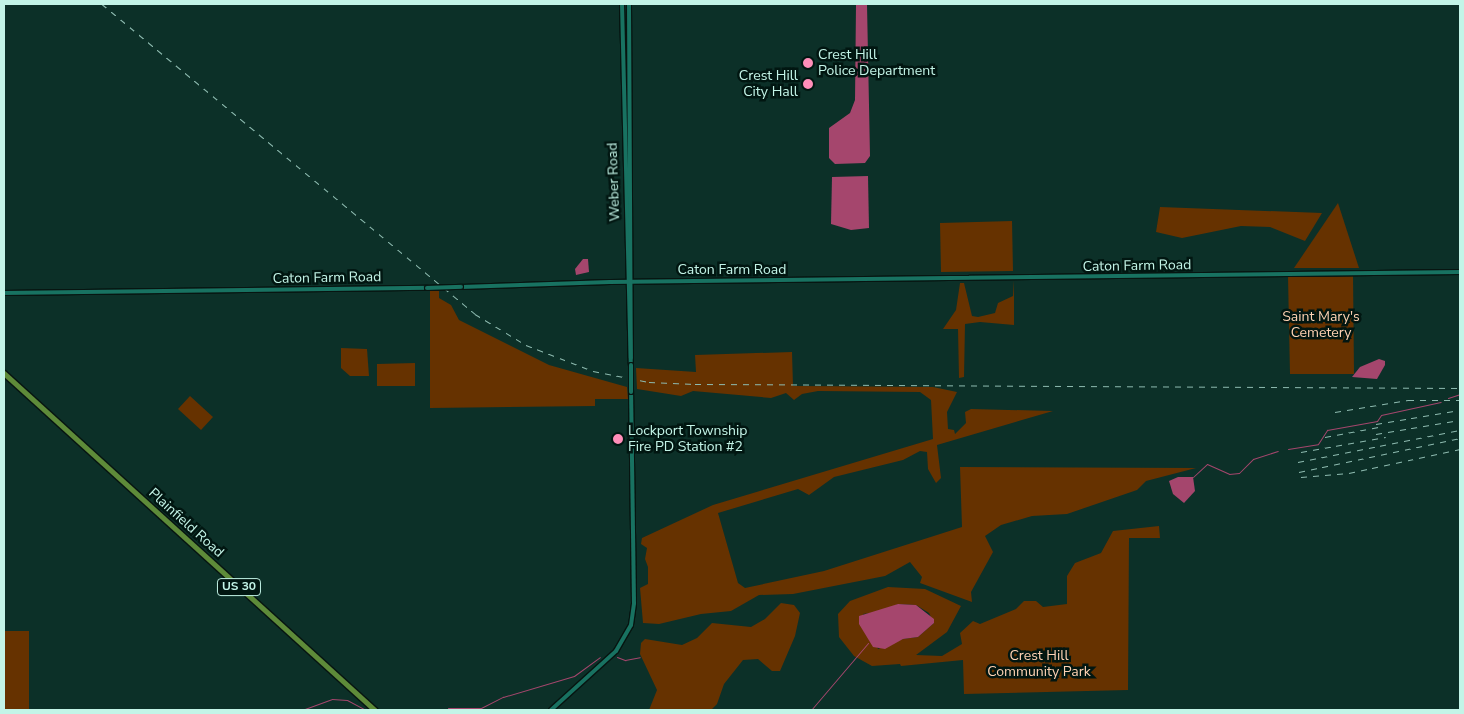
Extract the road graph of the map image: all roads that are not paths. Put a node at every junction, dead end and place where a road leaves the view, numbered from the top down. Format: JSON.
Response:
{"nodes":[{"id":1,"x":622,"y":4,"type":"edge"},
{"id":2,"x":629,"y":4,"type":"edge"},
{"id":3,"x":1460,"y":272,"type":"edge"},
{"id":4,"x":630,"y":282,"type":"junction"},
{"id":5,"x":4,"y":293,"type":"edge"},
{"id":6,"x":4,"y":373,"type":"edge"},
{"id":7,"x":375,"y":710,"type":"edge"},
{"id":8,"x":551,"y":710,"type":"edge"}],
"edges":[{"from":1,"to":4,"type":"street","name":"Weber Road"},
{"from":2,"to":4,"type":"street","name":"Weber Road"},
{"from":3,"to":4,"type":"street","name":"Caton Farm Road"},
{"from":4,"to":5,"type":"street","name":"Caton Farm Road","bridge":true},
{"from":4,"to":8,"type":"street","name":"Weber Road","bridge":true},
{"from":6,"to":7,"type":"main road","name":"Plainfield Road","number":"US 30"}]}
